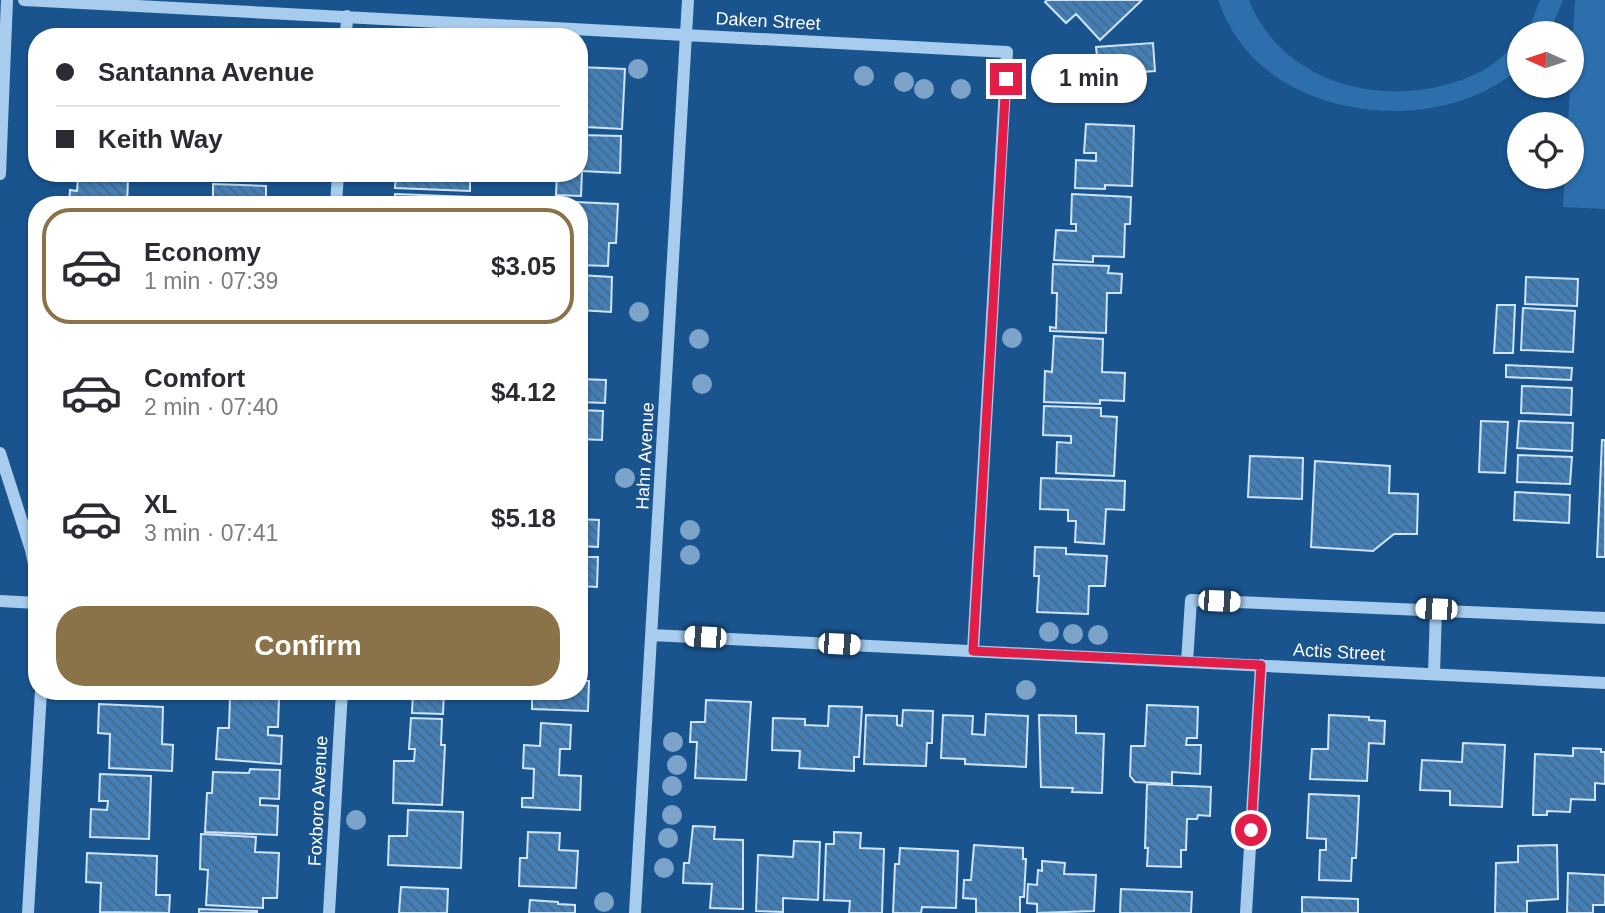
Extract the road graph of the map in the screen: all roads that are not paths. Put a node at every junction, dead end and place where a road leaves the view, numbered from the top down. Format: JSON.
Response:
{"nodes":[{"id":1,"x":7,"y":0,"type":"edge"},
{"id":2,"x":24,"y":0,"type":"edge"},
{"id":3,"x":688,"y":0,"type":"edge"},
{"id":4,"x":347,"y":16,"type":"junction"},
{"id":5,"x":346,"y":28,"type":"edge"},
{"id":6,"x":573,"y":28,"type":"edge"},
{"id":7,"x":588,"y":29,"type":"edge"},
{"id":8,"x":686,"y":34,"type":"junction"},
{"id":9,"x":0,"y":174,"type":"edge"},
{"id":10,"x":0,"y":453,"type":"edge"},
{"id":11,"x":28,"y":541,"type":"edge"},
{"id":12,"x":0,"y":601,"type":"edge"},
{"id":13,"x":28,"y":603,"type":"edge"},
{"id":14,"x":1436,"y":609,"type":"junction"},
{"id":15,"x":1605,"y":618,"type":"edge"},
{"id":16,"x":652,"y":635,"type":"junction"},
{"id":17,"x":973,"y":651,"type":"junction"},
{"id":18,"x":1187,"y":662,"type":"junction"},
{"id":19,"x":1261,"y":665,"type":"junction"},
{"id":20,"x":1434,"y":674,"type":"junction"},
{"id":21,"x":1605,"y":683,"type":"edge"},
{"id":22,"x":40,"y":700,"type":"edge"},
{"id":23,"x":341,"y":700,"type":"edge"},
{"id":24,"x":27,"y":913,"type":"edge"},
{"id":25,"x":329,"y":913,"type":"edge"},
{"id":26,"x":635,"y":913,"type":"edge"},
{"id":27,"x":1246,"y":913,"type":"edge"}],
"edges":[{"from":1,"to":9,"type":"street"},
{"from":2,"to":4,"type":"street","name":"Daken Street"},
{"from":3,"to":8,"type":"street","name":"Hahn Avenue"},
{"from":4,"to":5,"type":"street"},
{"from":4,"to":6,"type":"street","name":"Daken Street"},
{"from":7,"to":8,"type":"street","name":"Daken Street"},
{"from":8,"to":16,"type":"street","name":"Hahn Avenue"},
{"from":8,"to":17,"type":"street","name":"Daken Street"},
{"from":10,"to":11,"type":"street"},
{"from":12,"to":13,"type":"street"},
{"from":14,"to":15,"type":"street"},
{"from":14,"to":18,"type":"street"},
{"from":14,"to":20,"type":"street"},
{"from":16,"to":17,"type":"street","name":"Actis Street"},
{"from":16,"to":26,"type":"street","name":"Hahn Avenue"},
{"from":17,"to":18,"type":"street","name":"Actis Street"},
{"from":18,"to":19,"type":"street","name":"Actis Street"},
{"from":19,"to":20,"type":"street","name":"Actis Street"},
{"from":19,"to":27,"type":"street"},
{"from":20,"to":21,"type":"street","name":"Actis Street"},
{"from":22,"to":24,"type":"street"},
{"from":23,"to":25,"type":"street","name":"Foxboro Avenue"}]}
